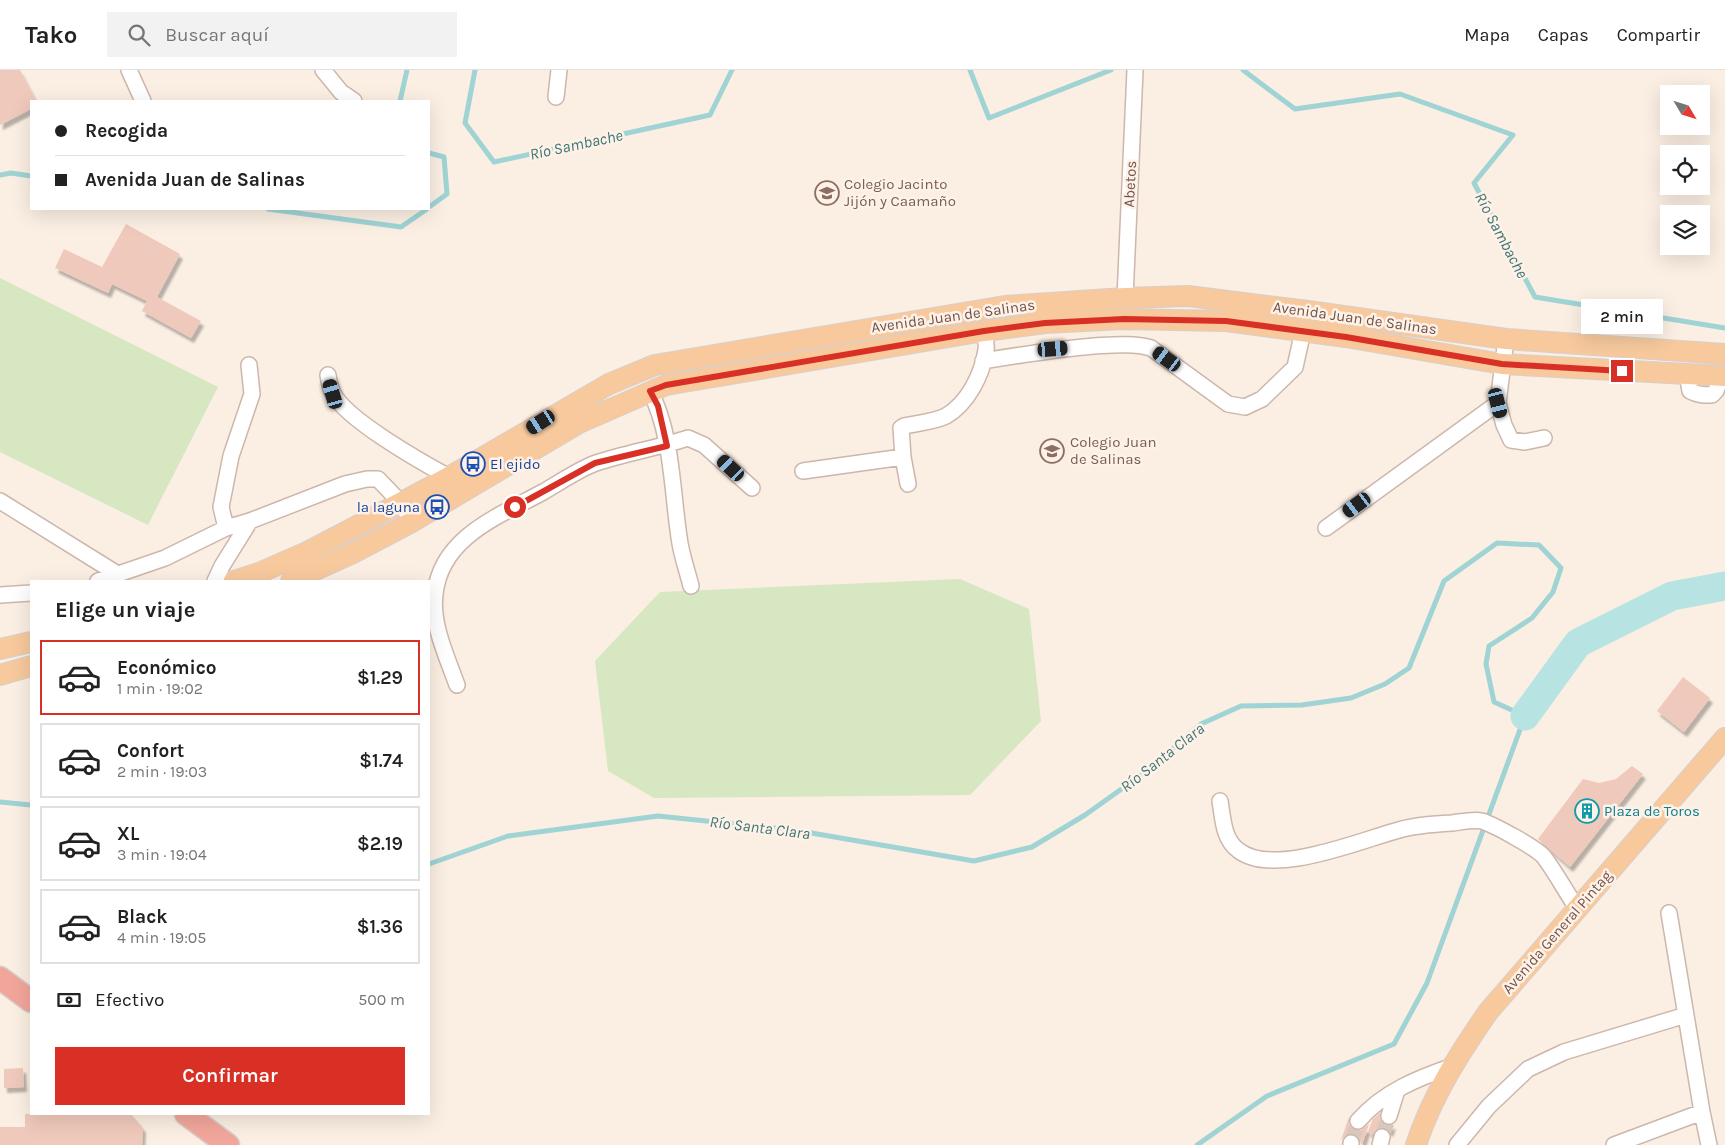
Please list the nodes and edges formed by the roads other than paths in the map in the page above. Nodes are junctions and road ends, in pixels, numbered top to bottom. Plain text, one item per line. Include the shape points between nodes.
1 (129, 70) edge
2 (323, 70) edge
3 (559, 70) edge
4 (1135, 70) edge
5 (556, 97) dead end
6 (143, 100) edge
7 (353, 100) edge
8 (1125, 298) junction
9 (982, 310) junction
10 (984, 331) junction
11 (1303, 331) junction
12 (1506, 339) junction
13 (1725, 354) edge
14 (983, 361) junction
15 (1502, 364) junction
16 (249, 366) dead end
17 (328, 375) dead end
18 (1723, 376) edge
19 (650, 391) junction
20 (1498, 403) junction
21 (1544, 438) dead end
22 (667, 446) junction
23 (903, 457) junction
24 (803, 471) dead end
25 (449, 477) junction
26 (908, 484) dead end
27 (752, 488) dead end
28 (0, 501) edge
29 (401, 503) junction
30 (250, 521) junction
31 (410, 523) junction
32 (226, 528) junction
33 (1326, 528) dead end
34 (119, 575) junction
35 (102, 580) edge
36 (215, 580) edge
37 (237, 580) edge
38 (294, 580) edge
39 (691, 586) dead end
40 (30, 593) edge
41 (0, 595) edge
42 (30, 642) edge
43 (0, 649) edge
44 (30, 666) edge
45 (0, 675) edge
46 (457, 686) dead end
47 (1725, 738) edge
48 (1220, 802) dead end
49 (1577, 908) junction
50 (1669, 912) dead end
51 (0, 978) edge
52 (30, 1000) edge
53 (1686, 1015) junction
54 (1453, 1066) junction
55 (1397, 1090) junction
56 (1702, 1112) junction
57 (187, 1115) edge
58 (1389, 1116) tunnel mouth
59 (1358, 1121) tunnel mouth
60 (228, 1145) edge
61 (1416, 1145) edge
62 (1457, 1145) edge
63 (1614, 1145) edge
64 (1709, 1145) edge

1 - 6 street
2 - 7 street via 341,92
3 - 5 street
4 - 8 street, Abetos
8 - 9 main road, Avenida Juan de Salinas
8 - 12 main road, Avenida Juan de Salinas via 1188,296
9 - 10 main road
9 - 25 main road, Avenida Juan de Salinas via 655,365 609,384
10 - 11 main road, Avenida Juan de Salinas via 1045,323 1124,319 1226,321
10 - 14 street
10 - 19 main road, Avenida Juan de Salinas via 666,385
11 - 14 street via 1295,368 1262,399 1245,407 1228,404 1151,348 1140,345 1053,349
11 - 15 main road, Avenida Juan de Salinas
12 - 13 main road, Avenida Juan de Salinas
12 - 15 street
14 - 23 street via 975,384 948,415 901,428
15 - 18 main road, Avenida Juan de Salinas
15 - 20 street
16 - 32 street via 252,394 231,456 221,507
17 - 25 street via 333,394 346,411 416,460
19 - 22 street via 658,406
19 - 31 main road, Avenida Juan de Salinas via 579,424
20 - 21 street via 1510,440 1525,442
20 - 33 street
22 - 27 street via 688,438 704,446
22 - 39 street via 679,540
22 - 46 street via 595,463 484,524 461,541 447,557 434,595 437,627
23 - 24 street
23 - 26 street
25 - 29 main road, Avenida Juan de Salinas
28 - 34 street
29 - 30 street via 378,480 366,479
29 - 31 street
29 - 37 main road, Avenida Juan de Salinas via 307,552
30 - 32 street
30 - 36 street
31 - 38 main road, Avenida Juan de Salinas
32 - 34 street via 165,558
34 - 35 street
40 - 41 street
42 - 43 main road
44 - 45 main road
47 - 49 main road, Avenida General Pintag
48 - 49 street via 1228,838 1237,850 1272,860 1310,857 1401,829 1481,821 1501,829 1543,856
49 - 54 main road, Avenida General Pintag via 1488,1012
50 - 53 street
51 - 52 highway
53 - 56 street
53 - 62 street via 1564,1052 1528,1069 1489,1106
54 - 55 street via 1417,1078
54 - 61 main road, Avenida General Pintag via 1434,1099
55 - 58 street
55 - 59 street via 1370,1106
56 - 63 street
56 - 64 street
57 - 60 highway

